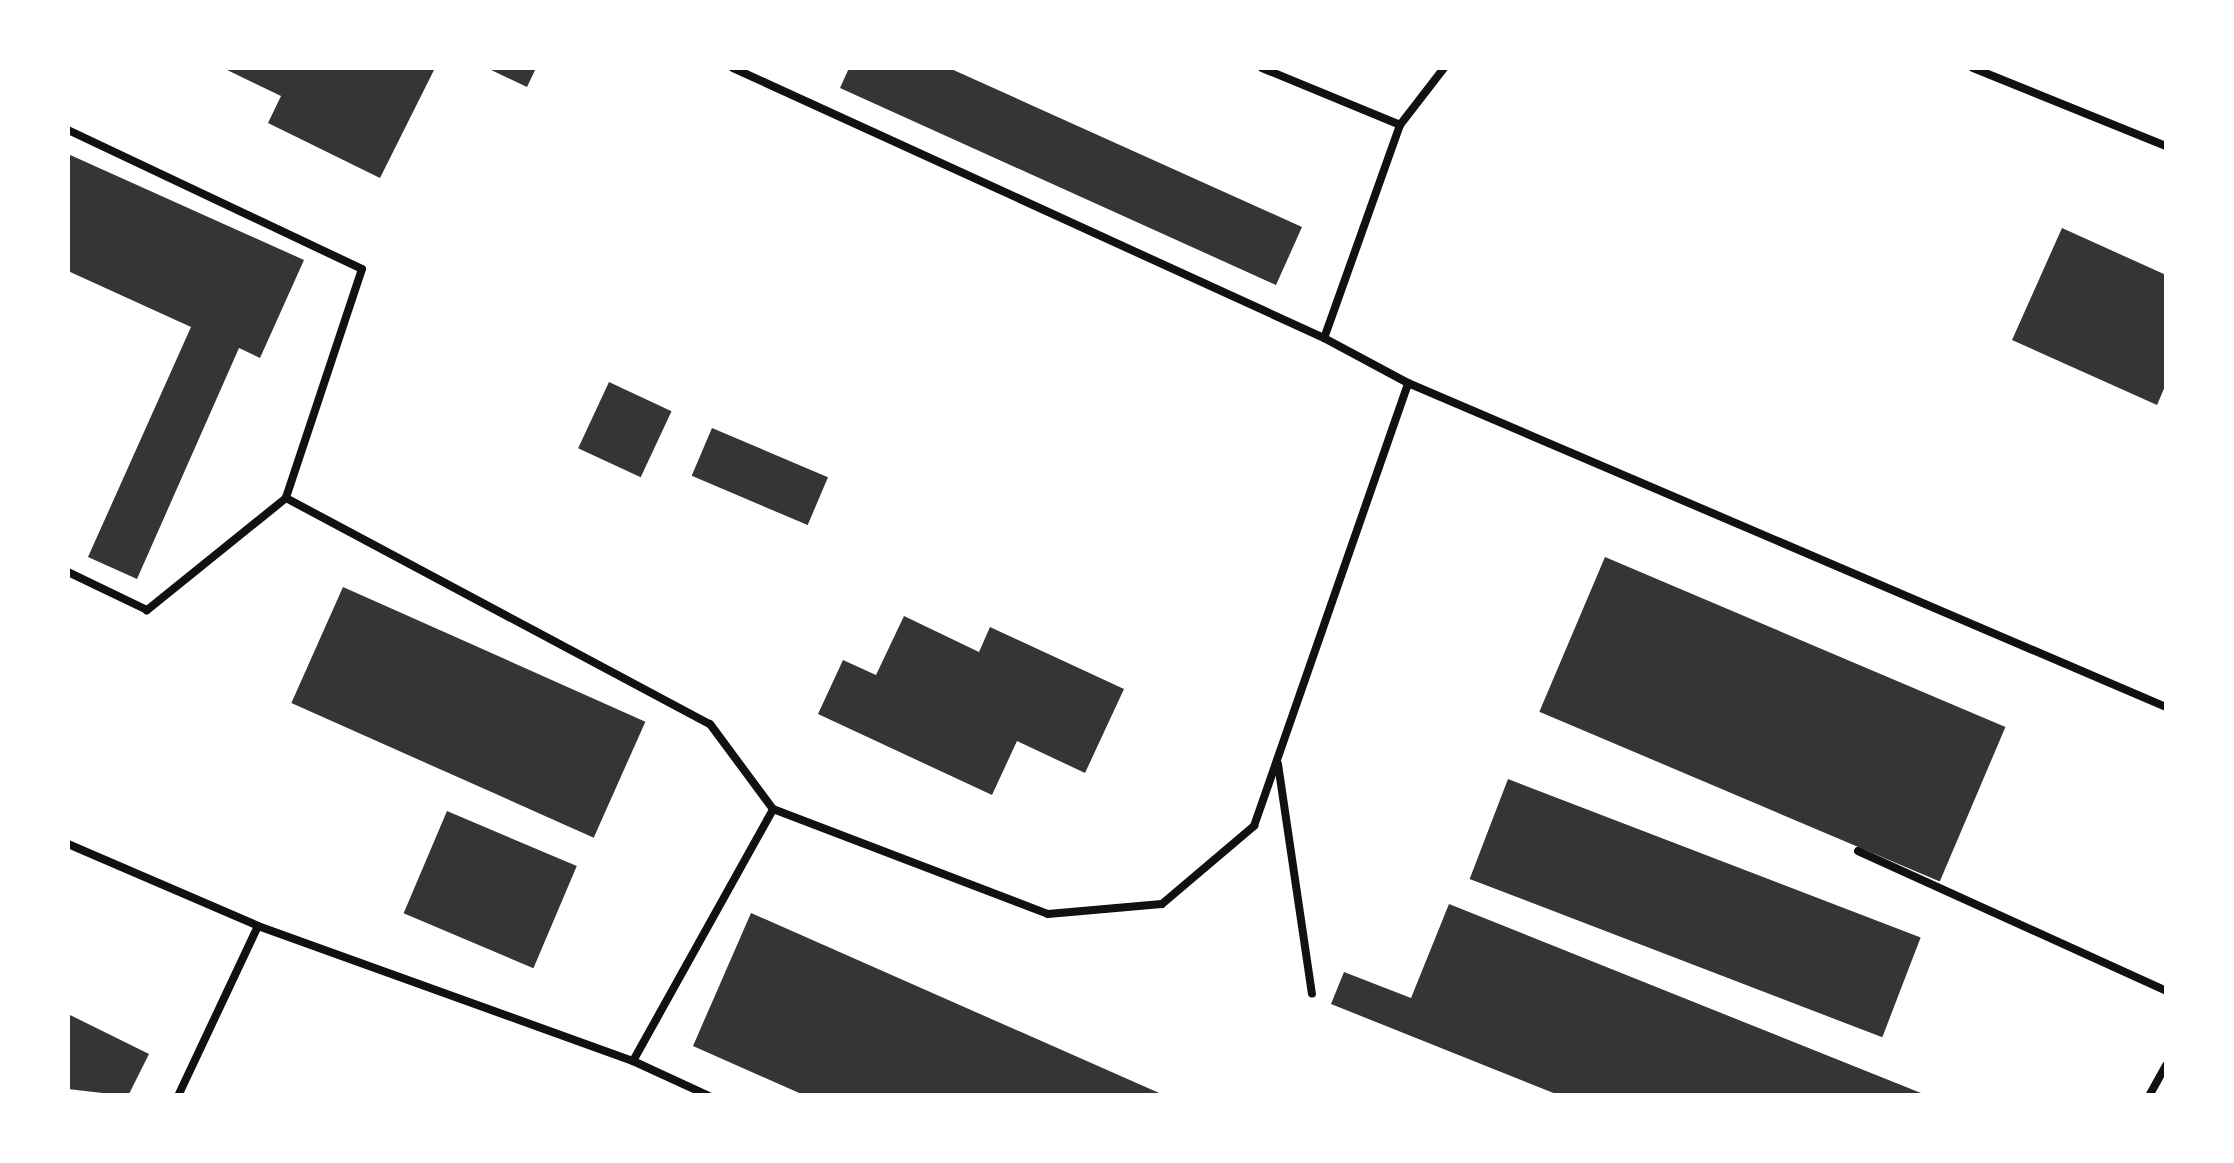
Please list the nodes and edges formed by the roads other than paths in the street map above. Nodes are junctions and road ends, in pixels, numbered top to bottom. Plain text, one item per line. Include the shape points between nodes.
1 (733, 68) edge
2 (1262, 68) edge
3 (1444, 68) edge
4 (1973, 68) edge
5 (1400, 125) junction
6 (68, 130) edge
7 (2166, 146) edge
8 (1324, 338) junction
9 (1408, 383) junction
10 (286, 498) junction
11 (68, 572) edge
12 (2166, 707) edge
13 (1278, 760) junction
14 (773, 809) junction
15 (68, 844) edge
16 (1858, 851) dead end
17 (258, 926) junction
18 (2166, 991) edge
19 (1312, 993) dead end
20 (632, 1061) junction
21 (2166, 1065) edge
22 (178, 1096) edge
23 (710, 1096) edge
24 (2149, 1096) edge

1 - 8 lane
2 - 5 lane
3 - 5 lane
4 - 7 lane
5 - 8 lane
6 - 10 lane via 362,269
8 - 9 lane
9 - 12 lane
9 - 13 lane
10 - 11 lane via 147,610
10 - 14 lane via 710,724
13 - 14 lane via 1254,826 1162,904 1048,914
13 - 19 lane
14 - 20 lane
15 - 17 lane
16 - 18 lane
17 - 20 lane
17 - 22 lane
20 - 23 lane
21 - 24 lane

